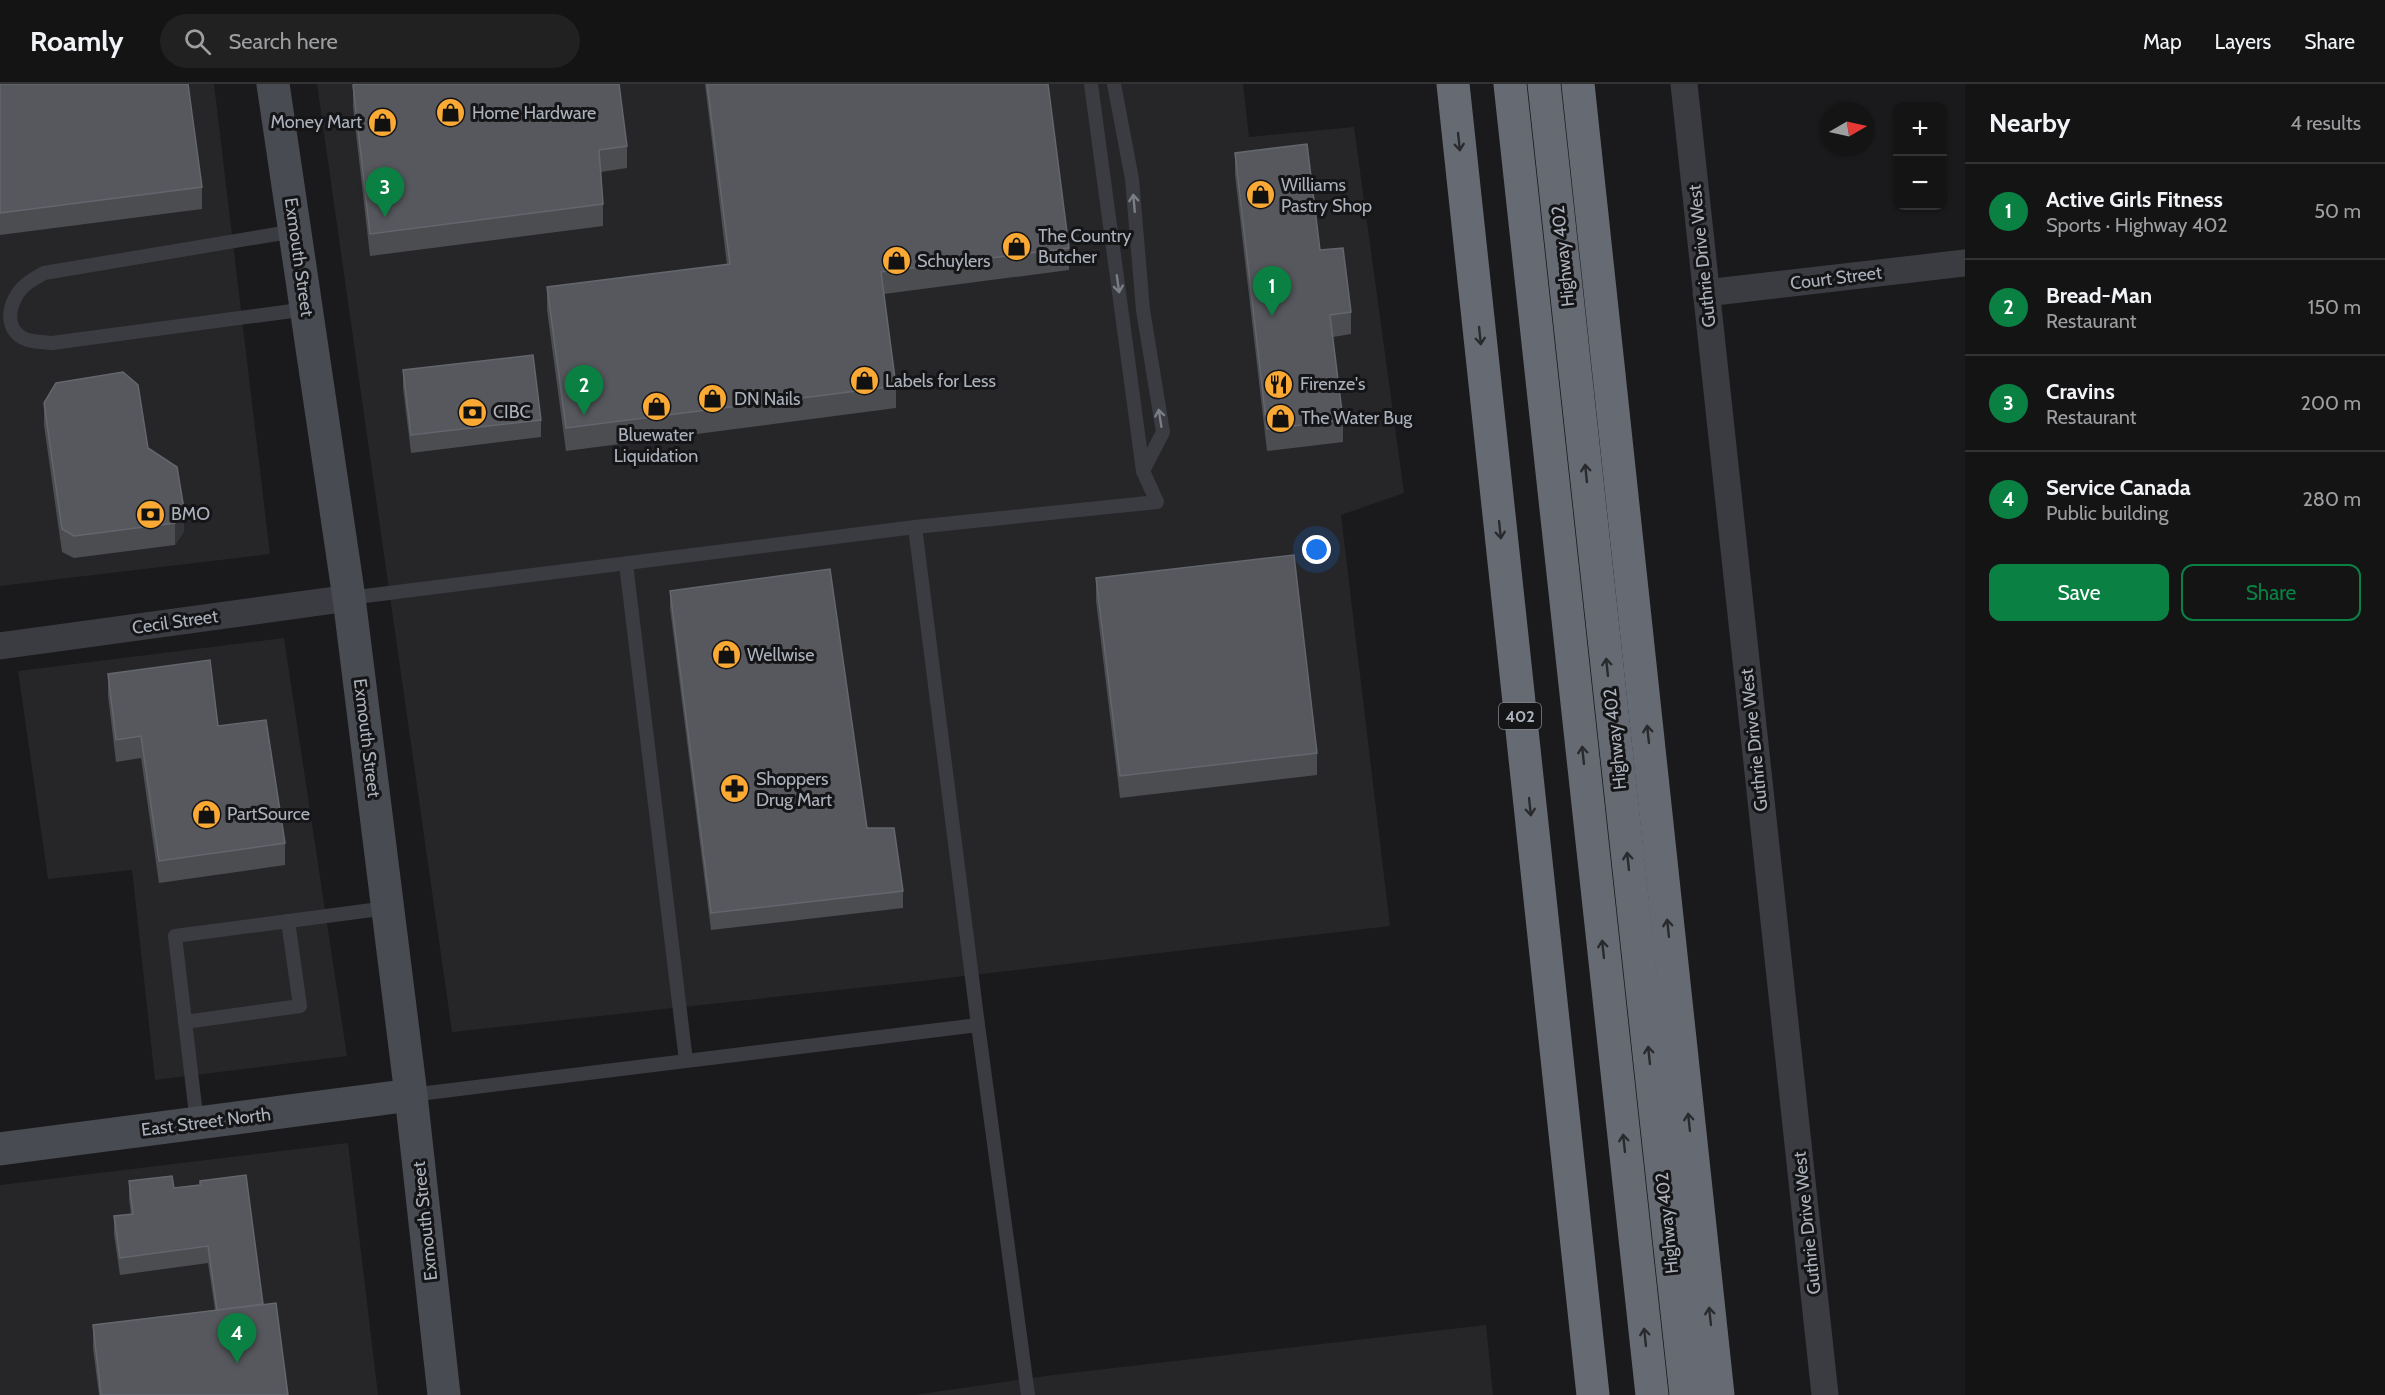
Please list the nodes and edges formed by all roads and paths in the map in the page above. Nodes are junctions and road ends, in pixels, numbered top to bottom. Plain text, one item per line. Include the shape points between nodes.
1 (273, 84) edge
2 (1091, 84) edge
3 (1114, 84) edge
4 (1453, 84) edge
5 (1510, 84) edge
6 (1544, 84) edge
7 (1578, 84) edge
8 (1684, 84) edge
9 (295, 231) junction
10 (1965, 263) edge
11 (1706, 293) junction
12 (307, 309) junction
13 (1143, 471) junction
14 (915, 527) junction
15 (626, 564) junction
16 (349, 598) junction
17 (0, 645) edge
18 (388, 908) junction
19 (288, 921) junction
20 (185, 1022) junction
21 (978, 1024) junction
22 (686, 1061) junction
23 (411, 1095) junction
24 (196, 1123) junction
25 (0, 1149) edge
26 (444, 1395) edge
27 (1028, 1395) edge
28 (1593, 1395) edge
29 (1652, 1395) edge
30 (1686, 1395) edge
31 (1718, 1395) edge
32 (1825, 1395) edge

1 - 9 main road, Exmouth Street
2 -> 13 lane
13 -> 3 lane via 1163,432 1143,310 1132,179
4 -> 28 highway, 402
29 -> 5 highway
30 -> 6 highway, Highway 402
31 -> 7 highway
8 - 11 street, Guthrie Drive West
9 - 12 main road, Exmouth Street
9 - 12 lane via 45,273 26,284 11,305 9,321 14,331 27,340 52,343
10 - 11 street, Court Street
11 - 32 street, Guthrie Drive West
12 - 16 main road, Exmouth Street
13 - 14 lane via 1157,502
14 - 15 lane
14 - 21 lane
15 - 16 lane
15 - 22 lane
16 - 17 street, Cecil Street
16 - 18 main road, Exmouth Street
18 - 19 lane
18 - 23 main road, Exmouth Street
19 - 20 lane via 175,936
19 - 20 lane via 300,1006
20 - 24 lane
21 - 22 lane
21 - 27 lane
22 - 23 lane
23 - 24 main road, East Street North
23 - 26 main road, Exmouth Street
24 - 25 main road, East Street North

